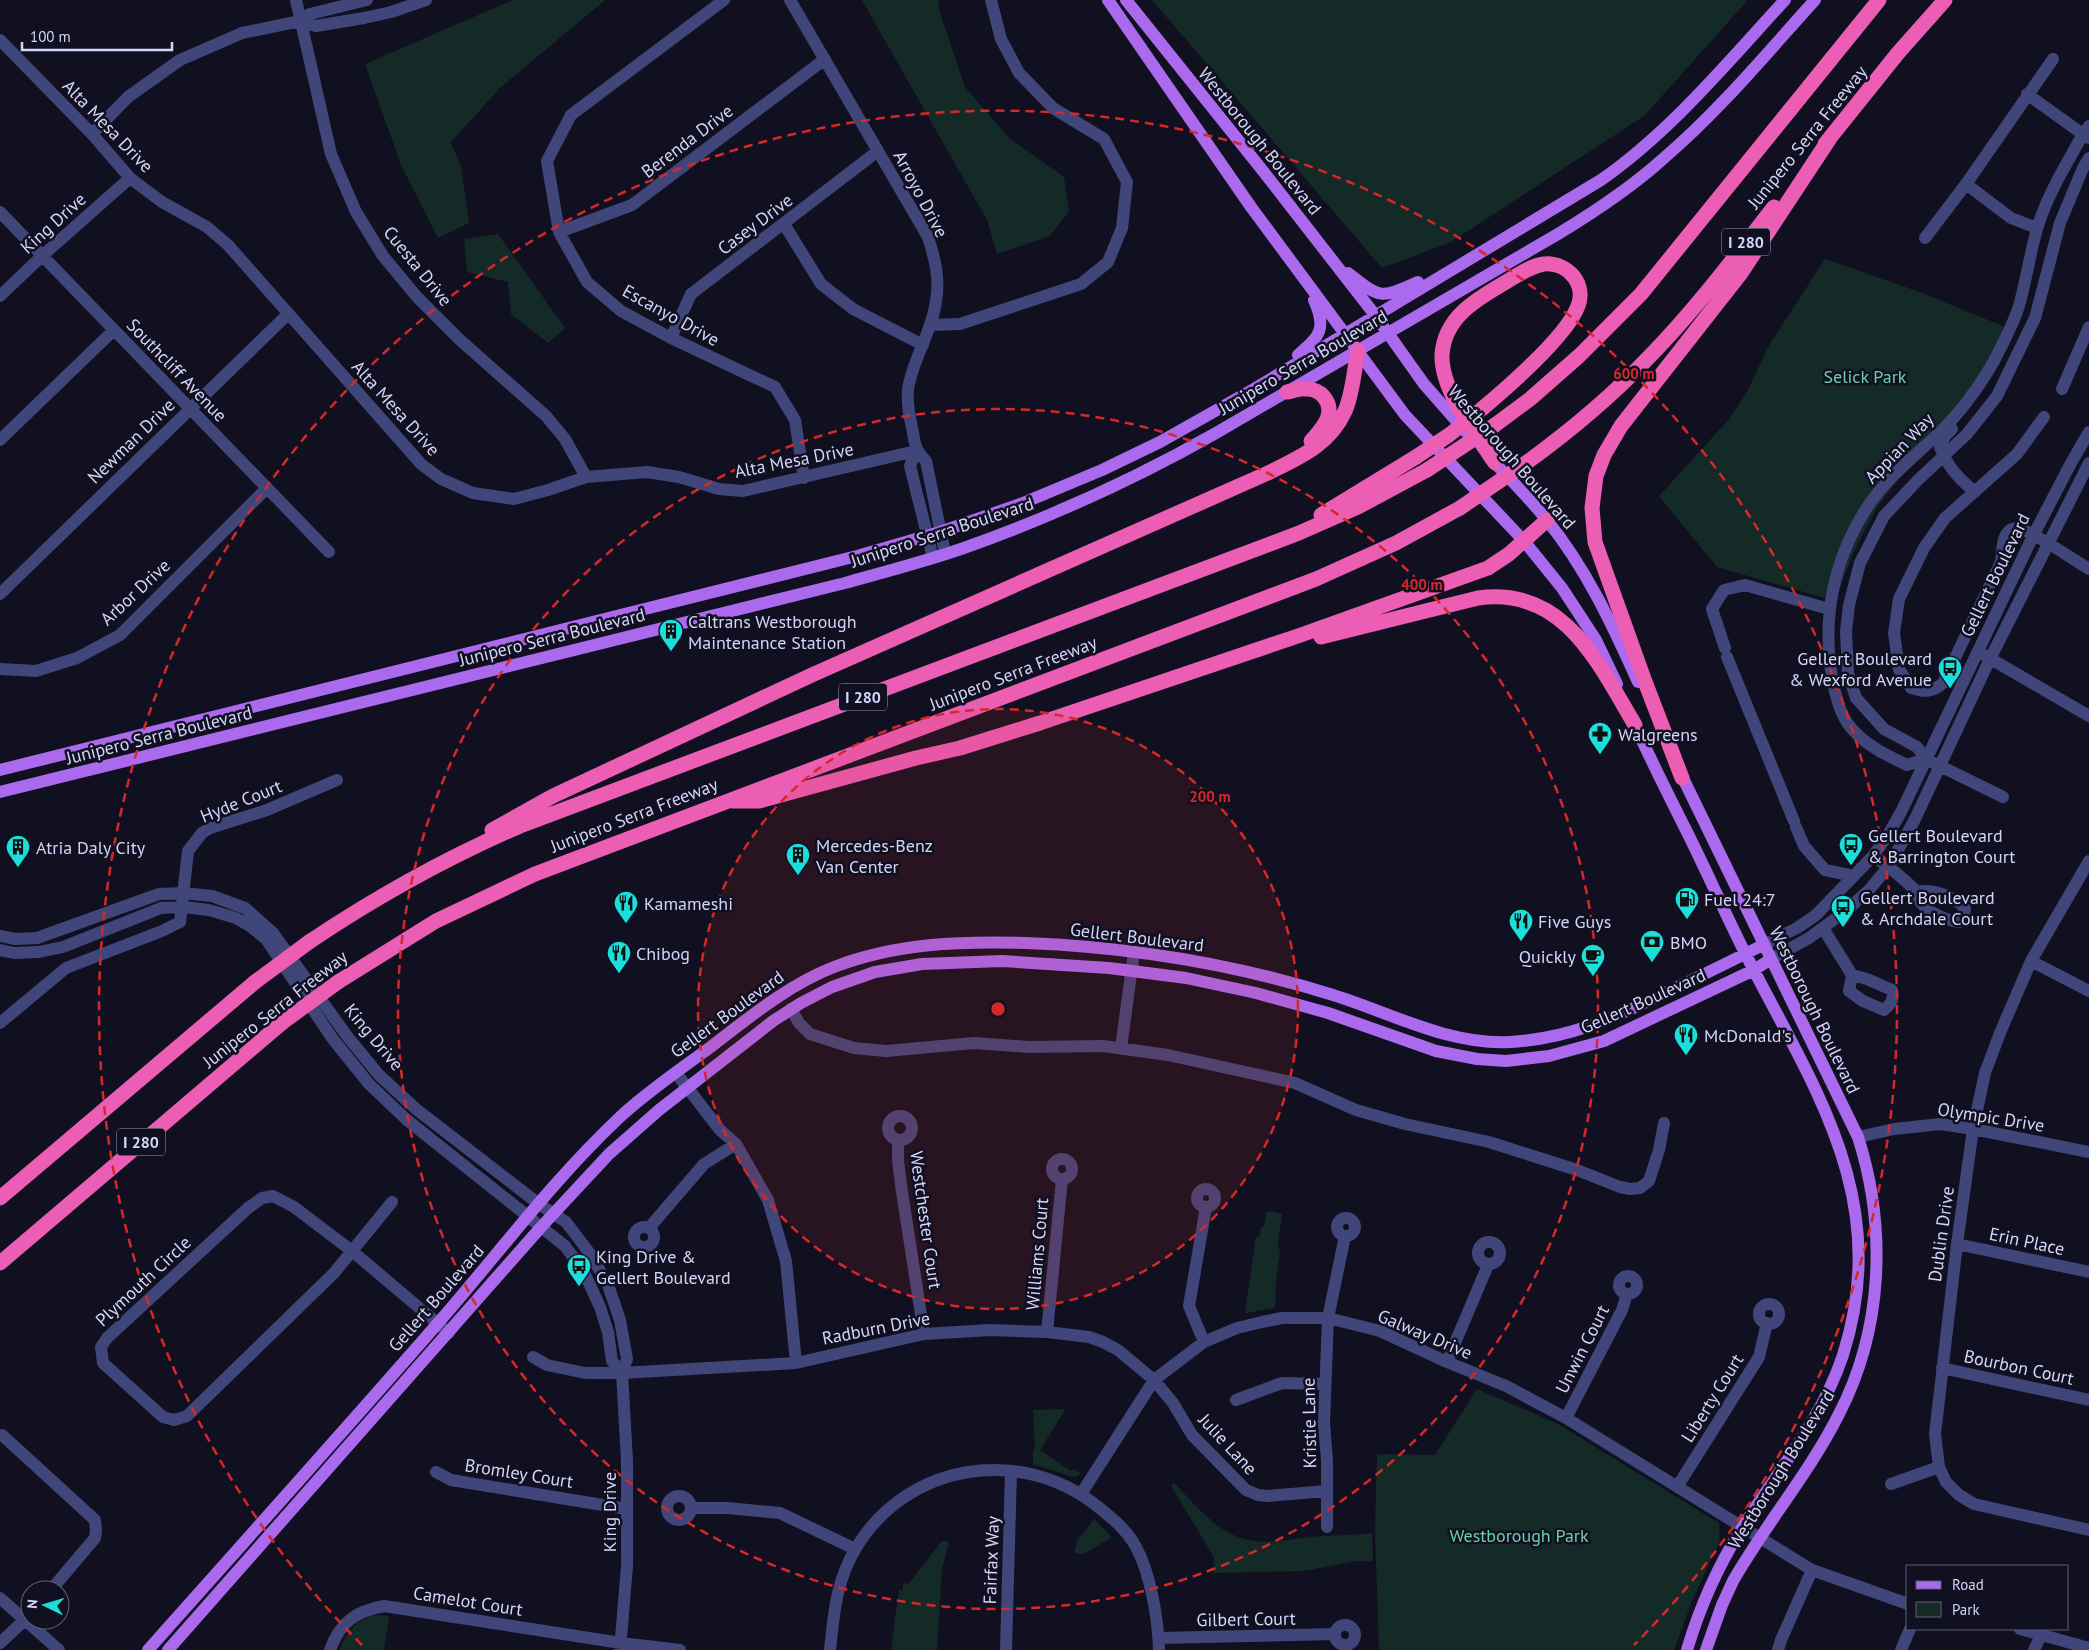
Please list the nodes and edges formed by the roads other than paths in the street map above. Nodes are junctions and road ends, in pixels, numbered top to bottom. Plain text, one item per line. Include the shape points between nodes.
1 (296, 0) edge
2 (368, 0) edge
3 (426, 0) edge
4 (724, 0) edge
5 (790, 0) edge
6 (991, 0) edge
7 (1108, 0) edge
8 (1126, 0) edge
9 (1785, 0) edge
10 (1814, 0) edge
11 (1879, 0) edge
12 (1945, 0) edge
13 (300, 21) junction
14 (0, 40) edge
15 (825, 59) junction
16 (2053, 59) dead end
17 (2027, 94) junction
18 (2087, 133) edge
19 (92, 134) junction
20 (1830, 138) junction
21 (878, 151) junction
22 (2089, 158) edge
23 (130, 178) junction
24 (1966, 184) junction
25 (0, 212) edge
26 (784, 224) junction
27 (2037, 228) junction
28 (559, 232) junction
29 (1924, 238) dead end
30 (42, 256) junction
31 (1330, 259) junction
32 (1471, 259) junction
33 (1306, 280) junction
34 (0, 296) edge
35 (288, 314) junction
36 (1375, 315) junction
37 (931, 325) junction
38 (2089, 327) edge
39 (114, 330) junction
40 (1345, 334) junction
41 (1387, 334) junction
42 (671, 338) junction
43 (923, 345) junction
44 (1358, 350) junction
45 (1273, 378) junction
46 (2062, 389) dead end
47 (1287, 392) junction
48 (1974, 394) junction
49 (190, 408) junction
50 (2044, 418) dead end
51 (2089, 432) edge
52 (0, 440) edge
53 (916, 451) junction
54 (1943, 456) junction
55 (1495, 463) junction
56 (2089, 463) edge
57 (1268, 473) junction
58 (586, 477) junction
59 (804, 478) junction
60 (267, 488) junction
61 (1975, 492) junction
62 (1547, 520) junction
63 (934, 534) junction
64 (2034, 536) junction
65 (1278, 541) junction
66 (1524, 541) junction
67 (2047, 544) junction
68 (329, 552) dead end
69 (939, 556) junction
70 (2089, 569) edge
71 (0, 594) edge
72 (1829, 609) junction
73 (1298, 636) junction
74 (1977, 652) junction
75 (1990, 659) junction
76 (0, 669) edge
77 (2089, 716) edge
78 (1635, 725) junction
79 (1926, 759) junction
80 (1940, 766) junction
81 (0, 770) edge
82 (1682, 778) junction
83 (337, 780) dead end
84 (0, 792) edge
85 (2003, 797) dead end
86 (724, 801) junction
87 (1872, 856) junction
88 (2089, 861) edge
89 (1889, 866) junction
90 (1854, 876) junction
91 (1918, 892) dead end
92 (183, 893) junction
93 (383, 895) junction
94 (183, 907) junction
95 (1823, 928) junction
96 (0, 936) edge
97 (1763, 945) junction
98 (0, 950) edge
99 (1134, 952) junction
100 (1746, 954) junction
101 (1771, 959) junction
102 (2031, 961) junction
103 (1131, 970) junction
104 (1754, 970) junction
105 (1852, 975) dead end
106 (2089, 991) edge
107 (791, 1009) junction
108 (0, 1023) edge
109 (1121, 1048) junction
110 (676, 1073) junction
111 (688, 1088) junction
112 (1664, 1123) dead end
113 (1832, 1126) junction
114 (1973, 1129) junction
115 (1858, 1137) junction
116 (898, 1140) dead end
117 (736, 1144) junction
118 (2089, 1152) edge
119 (1062, 1179) dead end
120 (0, 1198) edge
121 (392, 1202) dead end
122 (539, 1204) junction
123 (1206, 1207) dead end
124 (555, 1214) junction
125 (529, 1217) junction
126 (542, 1226) junction
127 (649, 1228) dead end
128 (1345, 1236) dead end
129 (1957, 1244) junction
130 (352, 1251) junction
131 (0, 1263) edge
132 (1488, 1265) dead end
133 (2089, 1272) edge
134 (1627, 1294) dead end
135 (1328, 1318) junction
136 (438, 1323) junction
137 (1768, 1323) dead end
138 (1047, 1332) junction
139 (449, 1333) junction
140 (924, 1334) junction
141 (1204, 1342) junction
142 (533, 1358) dead end
143 (796, 1362) junction
144 (1447, 1362) junction
145 (1942, 1368) junction
146 (622, 1373) junction
147 (1154, 1380) junction
148 (1325, 1384) junction
149 (1236, 1400) dead end
150 (2089, 1400) edge
151 (1566, 1418) junction
152 (2, 1435) dead end
153 (1939, 1467) junction
154 (1011, 1471) junction
155 (436, 1472) dead end
156 (1890, 1484) dead end
157 (1677, 1487) junction
158 (1327, 1491) junction
159 (1081, 1494) junction
160 (691, 1508) dead end
161 (627, 1509) junction
162 (1742, 1527) junction
163 (1327, 1528) dead end
164 (2089, 1530) edge
165 (1759, 1538) junction
166 (855, 1549) junction
167 (1812, 1570) junction
168 (59, 1580) edge
169 (0, 1598) edge
170 (1906, 1603) edge
171 (20, 1612) edge
172 (20, 1625) edge
173 (40, 1630) edge
174 (1910, 1630) edge
175 (2024, 1630) edge
176 (1335, 1634) dead end
177 (2042, 1634) junction
178 (0, 1643) edge
179 (1159, 1644) edge
180 (620, 1646) edge
181 (2089, 1648) edge
182 (59, 1650) edge
183 (148, 1650) edge
184 (168, 1650) edge
185 (330, 1650) edge
186 (680, 1650) edge
187 (830, 1650) edge
188 (1006, 1650) edge
189 (1688, 1650) edge
190 (1706, 1650) edge
191 (1778, 1650) edge
192 (1901, 1650) edge
193 (2034, 1650) edge

1 - 13 street, Cuesta Drive
2 - 13 street via 310,14
3 - 13 street via 391,12 316,26
4 - 28 street, Escanyo Drive via 571,115 547,161
5 - 15 street, Arroyo Drive
6 - 37 street via 1001,39 1019,73 1054,108 1104,139 1127,182 1122,228 1108,262 1082,284 960,324
7 - 33 main road, Westborough Boulevard via 1251,207
8 - 31 main road, Westborough Boulevard
9 - 32 main road, Junipero Serra Boulevard via 1682,110 1635,154 1582,192
10 - 41 main road, Junipero Serra Boulevard via 1710,114 1641,178 1571,226
11 - 65 highway, Junipero Serra Freeway / I 280, bridge via 1641,294 1579,356 1495,425 1427,470 1358,507
12 - 20 highway, Junipero Serra Freeway / I 280
13 - 19 street via 242,33 180,60 128,97
13 - 58 street, Cuesta Drive via 331,154 356,212 383,256 459,340 546,416
14 - 19 street, Alta Mesa Drive
15 - 21 street, Arroyo Drive
15 - 28 street, Berenda Drive via 632,205
16 - 17 street
17 - 18 street
17 - 24 street
18 - 27 street, Appian Way via 2049,198
19 - 23 street, Alta Mesa Drive
20 - 82 highway via 1741,273 1622,426 1604,455 1596,476 1592,508 1595,542
20 - 86 highway, Junipero Serra Freeway / I 280, bridge via 1664,341 1601,402 1526,464 1460,508 1396,543 1316,579
21 - 26 street, Casey Drive
21 - 37 street, Arroyo Drive via 928,238 938,279
22 - 54 street, Appian Way via 2060,222 2035,318 2017,356 1997,396 1967,434
23 - 30 street, King Drive
23 - 35 street, Alta Mesa Drive via 228,245
24 - 27 street via 2011,218
24 - 29 street
25 - 30 street, Southcliff Avenue
26 - 42 street, Casey Drive via 691,294
26 - 43 street via 821,284 853,309
27 - 48 street, Appian Way via 2019,306 2007,337
28 - 42 street, Escanyo Drive via 587,282 621,311
30 - 34 street, King Drive
30 - 39 street, Southcliff Avenue
31 - 32 main road via 1372,292 1382,295
31 - 36 main road, Westborough Boulevard
32 - 36 main road, Junipero Serra Boulevard
33 - 40 main road, Westborough Boulevard
33 - 45 main road via 1320,313 1320,331 1315,340
35 - 49 street, Newman Drive
35 - 58 street, Alta Mesa Drive via 421,464 441,479 473,493 514,499
36 - 40 main road, Junipero Serra Boulevard
36 - 41 main road, Westborough Boulevard
37 - 43 street, Arroyo Drive
38 - 46 street
39 - 49 street, Southcliff Avenue
39 - 52 street
40 - 44 main road, Westborough Boulevard
40 - 45 main road, Junipero Serra Boulevard
41 - 44 main road, Junipero Serra Boulevard
41 - 55 main road, Westborough Boulevard via 1445,409
42 - 59 street, Escanyo Drive via 775,387 795,420
43 - 53 street, Arroyo Drive via 908,390
44 - 47 main road, Junipero Serra Boulevard
44 - 57 highway via 1345,410 1334,430 1315,448
44 - 66 main road, Westborough Boulevard via 1405,415
45 - 63 main road, Junipero Serra Boulevard via 1179,432 1102,470 1016,506
47 - 57 highway via 1307,388 1315,390 1326,399 1328,415 1326,423 1309,442 1292,458
47 - 69 main road, Junipero Serra Boulevard via 1197,444 1120,483 1034,521
48 - 54 street via 1972,407 1943,440 1940,446
48 - 72 street, Appian Way via 1941,432 1893,474 1866,509 1845,551
49 - 60 street, Southcliff Avenue
49 - 71 street, Newman Drive
50 - 61 street via 2017,454
51 - 64 street, Gellert Boulevard
53 - 59 street, Alta Mesa Drive
53 - 63 street, Arroyo Drive via 910,466
54 - 61 street via 1958,477
54 - 79 street, Appian Way via 1884,516 1860,563 1846,631 1848,673 1856,698 1884,729 1917,747
55 - 62 main road, Westborough Boulevard
55 - 65 highway, bridge via 1459,406 1448,384 1442,362 1446,334 1466,308 1517,276 1552,264 1574,277 1579,287 1580,302 1566,326 1534,361 1483,408 1416,457
56 - 67 street, Gellert Boulevard
57 - 93 highway via 823,670 569,788
58 - 59 street, Alta Mesa Drive via 647,472 719,489 743,491
60 - 68 street, Southcliff Avenue
60 - 76 street, Arbor Drive via 120,635 77,658 36,671
61 - 64 street via 1945,518 1929,540 1900,599 1894,633 1899,669 1911,688 1929,692 1943,683 2001,562 2003,541 2008,532 2017,528
62 - 66 highway
62 - 82 main road, Westborough Boulevard via 1604,607
63 - 69 street, Arroyo Drive
63 - 81 main road, Junipero Serra Boulevard via 794,572
64 - 67 street
64 - 74 street, Gellert Boulevard
65 - 93 highway, Junipero Serra Freeway / I 280 via 540,818 460,854
66 - 73 highway via 1502,559 1479,571
66 - 78 main road, Westborough Boulevard via 1580,614 1610,667
67 - 70 street
67 - 75 street, Gellert Boulevard
69 - 84 main road, Junipero Serra Boulevard via 836,585
72 - 79 street, Appian Way via 1828,654 1839,706 1852,730 1880,752 1907,764
72 - 90 street via 1745,585 1724,590 1712,609 1726,653 1804,846 1825,870
73 - 78 highway via 1313,639 1478,598 1500,596 1522,600 1551,613 1578,636
73 - 86 highway via 966,746 759,801
74 - 75 street
74 - 79 street, Gellert Boulevard
75 - 77 street
75 - 80 street, Gellert Boulevard
78 - 100 main road, Westborough Boulevard
79 - 80 street, Appian Way
79 - 87 street, Gellert Boulevard via 1901,812
80 - 85 street, Appian Way
80 - 89 street, Gellert Boulevard
82 - 97 main road, Westborough Boulevard
83 - 92 street, Hyde Court via 202,833 188,851
86 - 131 highway, Junipero Serra Freeway / I 280, bridge via 501,889 417,932 338,982 283,1022
87 - 89 street
87 - 90 street, Gellert Boulevard
88 - 102 street, Dublin Drive
89 - 91 street
89 - 95 street, Gellert Boulevard via 1869,890
90 - 97 street, Gellert Boulevard via 1816,915
92 - 94 street, Hyde Court
92 - 96 street, King Drive via 159,894 37,938
92 - 122 street, King Drive via 212,896 245,908 273,933 379,1075 416,1109
93 - 120 highway, Junipero Serra Freeway / I 280, bridge via 309,942 255,982
94 - 98 street, King Drive via 161,908 63,948 14,953
94 - 108 street via 180,922 66,968
94 - 125 street, King Drive via 236,918 266,939 332,1038 369,1084 407,1120
95 - 101 street, Gellert Boulevard
95 - 105 street
97 - 100 main road, Gellert Boulevard
97 - 101 main road, Westborough Boulevard
99 - 100 main road, Gellert Boulevard via 1278,979 1454,1037 1505,1042 1546,1037 1599,1024
99 - 103 street
99 - 110 main road, Gellert Boulevard via 1066,945 986,943 920,945 876,953 835,966 792,987
100 - 104 main road, Westborough Boulevard
101 - 104 main road, Gellert Boulevard
101 - 115 main road, Westborough Boulevard
102 - 106 street
102 - 114 street, Dublin Drive via 1985,1073
103 - 104 main road, Gellert Boulevard via 1284,1000 1449,1055 1506,1061 1556,1054 1604,1041
103 - 107 main road, Gellert Boulevard via 1038,962 922,964 853,979
103 - 109 street
104 - 113 main road, Westborough Boulevard
107 - 109 street via 810,1034 854,1048 886,1051 974,1043
107 - 111 main road, Gellert Boulevard
109 - 112 street via 1295,1083 1356,1110 1489,1142 1630,1190 1650,1181
110 - 111 street
110 - 122 main road, Gellert Boulevard via 621,1116
111 - 117 street via 720,1130
111 - 124 main road, Gellert Boulevard via 632,1132
113 - 115 main road via 1842,1136
113 - 162 main road, Westborough Boulevard via 1846,1166 1857,1217 1858,1272 1850,1329 1836,1373 1820,1406
114 - 115 street, Olympic Drive via 1940,1124 1917,1125
114 - 118 street, Olympic Drive
114 - 129 street, Dublin Drive
115 - 165 main road, Westborough Boulevard via 1876,1216 1876,1276 1868,1332 1839,1415
116 - 140 street, Westchester Court via 901,1184
117 - 127 street via 704,1164
117 - 143 street via 768,1200 786,1261
119 - 138 street, Williams Court
121 - 130 street
122 - 124 street, King Drive
122 - 125 main road, Gellert Boulevard
123 - 141 street via 1189,1306
124 - 126 main road, Gellert Boulevard
124 - 146 street, King Drive via 566,1222 591,1255 608,1285 620,1320 626,1359
125 - 126 street, King Drive
125 - 136 main road, Gellert Boulevard
126 - 139 main road, Gellert Boulevard
126 - 146 street, King Drive via 566,1246 583,1270 600,1306 612,1361
128 - 135 street, Kristie Lane
129 - 133 street, Erin Place
129 - 145 street, Dublin Drive
130 - 130 street, Plymouth Circle via 294,1207 273,1196 262,1198 108,1338 101,1347 103,1363 163,1417 174,1420 187,1416 334,1273
130 - 136 street, Plymouth Circle
132 - 144 street
134 - 151 street, Unwin Court via 1622,1310
135 - 141 street, Galway Drive via 1282,1318 1237,1328
135 - 144 street, Galway Drive via 1380,1331
135 - 148 street, Kristie Lane
136 - 139 street, Plymouth Circle
136 - 183 main road, Gellert Boulevard
137 - 157 street, Liberty Court via 1759,1356
138 - 140 street, Radburn Drive via 990,1330
138 - 147 street, Radburn Drive via 1104,1342
139 - 184 main road, Gellert Boulevard
140 - 143 street, Radburn Drive
141 - 147 street, Galway Drive
142 - 146 street, Radburn Drive via 547,1365 585,1373
143 - 146 street, Radburn Drive
144 - 151 street, Galway Drive via 1506,1386
145 - 150 street, Bourbon Court
145 - 153 street, Dublin Drive via 1935,1434
146 - 161 street, King Drive
147 - 158 street, Julie Lane via 1174,1403 1192,1436 1246,1490 1268,1496
147 - 159 street, Galway Drive
148 - 149 street via 1282,1382
148 - 158 street, Kristie Lane
151 - 157 street, Galway Drive
152 - 168 street via 95,1520 95,1538
153 - 156 street
153 - 164 street, Dublin Drive via 1946,1482 1974,1504
154 - 159 street via 1037,1475
154 - 166 street via 972,1471 932,1482 909,1493 870,1527
154 - 188 street, Fairfax Way
155 - 161 street, Bromley Court via 451,1480
157 - 162 street, Galway Drive
158 - 163 street, Kristie Lane
159 - 179 street via 1117,1522 1136,1547 1153,1594
160 - 166 street via 780,1513
161 - 180 street, King Drive via 627,1566
162 - 165 street, Galway Drive
162 - 189 main road, Westborough Boulevard via 1712,1582
165 - 167 street, Galway Drive
165 - 190 main road, Westborough Boulevard via 1729,1589
166 - 187 street via 836,1596
167 - 170 street, Galway Drive
167 - 191 street
169 - 171 street
172 - 178 street
173 - 182 street
174 - 192 street
175 - 177 street
176 - 179 street, Gilbert Court
177 - 181 street
177 - 193 street
180 - 185 street, Camelot Court via 384,1606 366,1609 350,1618
180 - 186 street, Camelot Court

